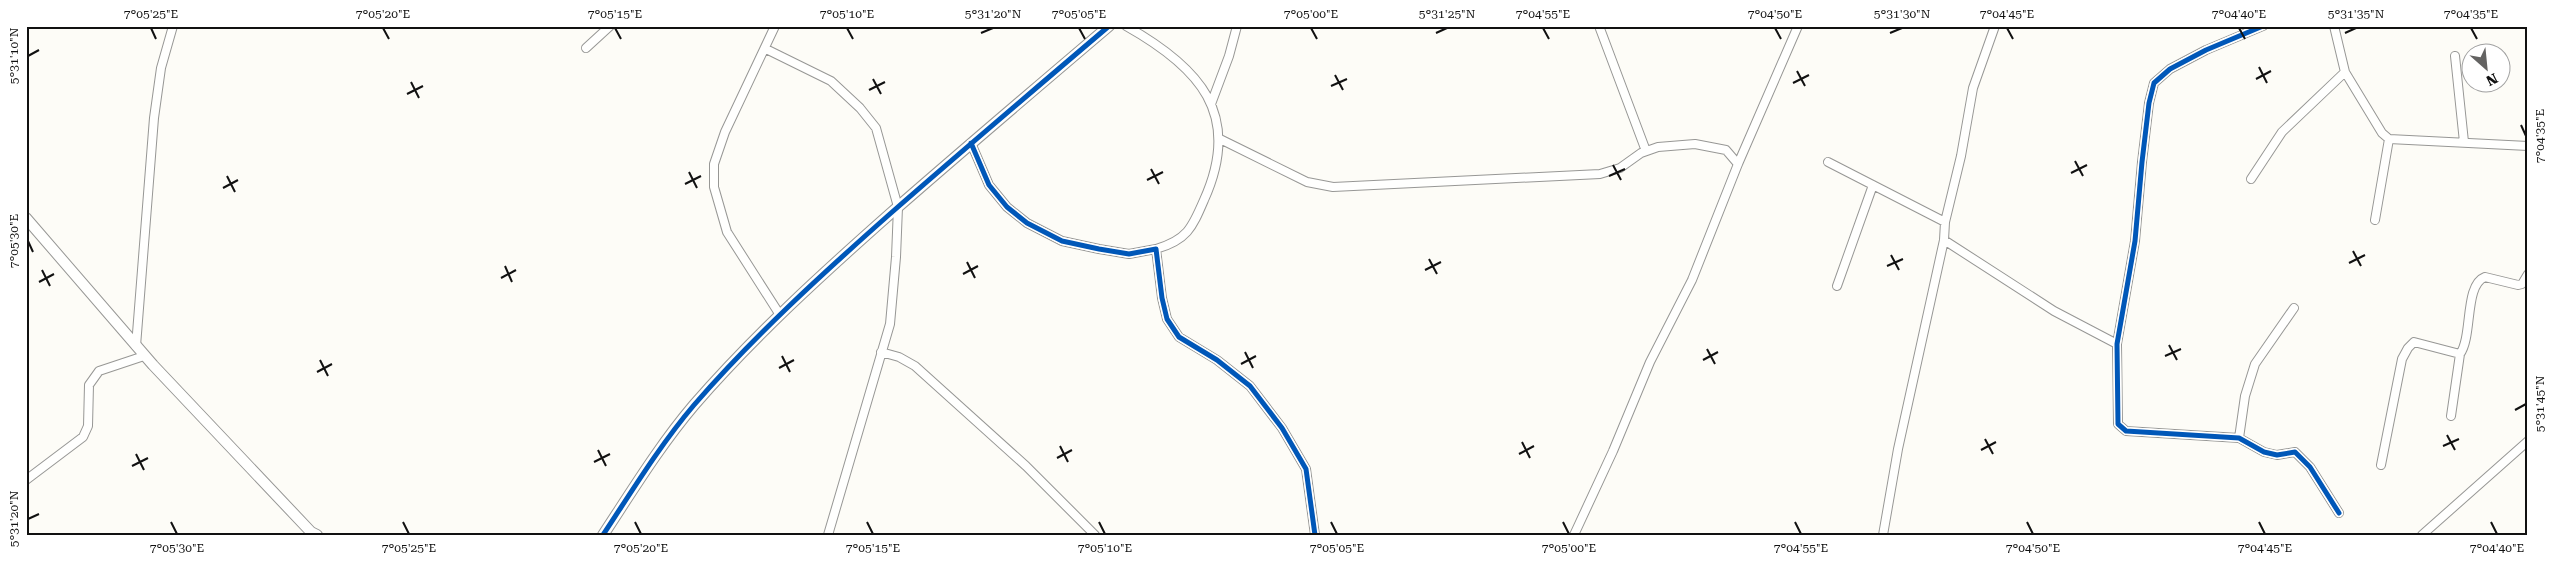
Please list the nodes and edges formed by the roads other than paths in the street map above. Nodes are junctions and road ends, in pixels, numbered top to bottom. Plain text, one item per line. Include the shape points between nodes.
1 (173, 26) edge
2 (610, 26) edge
3 (775, 26) edge
4 (1109, 26) edge
5 (1126, 26) edge
6 (1237, 26) edge
7 (1599, 26) edge
8 (1798, 26) edge
9 (1995, 26) edge
10 (2264, 26) edge
11 (2334, 26) edge
12 (586, 48) dead end
13 (766, 49) junction
14 (2455, 56) dead end
15 (2345, 72) junction
16 (1211, 104) junction
17 (1220, 139) junction
18 (2389, 139) junction
19 (2464, 142) junction
20 (971, 143) junction
21 (2528, 146) edge
22 (1646, 152) junction
23 (1828, 162) dead end
24 (1738, 164) junction
25 (2251, 179) dead end
26 (1873, 185) junction
27 (898, 207) junction
28 (26, 218) edge
29 (2375, 220) dead end
30 (1944, 222) junction
31 (1944, 240) junction
32 (1156, 249) junction
33 (2528, 274) edge
34 (1837, 286) dead end
35 (2294, 308) dead end
36 (780, 315) junction
37 (2117, 344) junction
38 (136, 346) junction
39 (881, 352) junction
40 (2460, 354) junction
41 (144, 356) junction
42 (2451, 416) dead end
43 (2239, 438) junction
44 (2528, 441) edge
45 (2381, 465) dead end
46 (26, 480) edge
47 (2339, 514) dead end
48 (313, 534) edge
49 (603, 535) edge
50 (828, 535) edge
51 (1095, 535) edge
52 (1315, 535) edge
53 (1574, 535) edge
54 (1883, 535) edge
55 (2422, 535) edge

1 - 38 street via 161,68 154,118
2 - 12 street
3 - 13 street
4 - 20 street
5 - 16 street via 1182,64
6 - 16 street
7 - 22 street
8 - 24 street
9 - 30 street via 1973,88 1962,156
10 - 37 street via 2179,64 2154,84 2149,103 2135,241
11 - 15 street
13 - 27 street via 831,81 860,108 876,128
13 - 36 street via 725,132 714,164 714,187 727,232
14 - 19 street
15 - 18 street
15 - 25 street via 2282,132
16 - 17 street
17 - 22 street via 1307,182 1333,187 1600,174 1620,168
17 - 32 street via 1212,183 1192,227 1175,244
18 - 19 street
18 - 29 street
19 - 21 street
20 - 27 street
20 - 32 street via 989,185 1007,207 1027,223 1062,241 1099,249 1129,254
22 - 24 street via 1658,147 1695,144 1726,150
23 - 26 street
24 - 53 street via 1692,280 1650,362
26 - 30 street
26 - 34 street
27 - 36 street
27 - 39 street via 890,324
28 - 38 street
30 - 31 street
31 - 37 street via 2054,310
31 - 54 street via 1898,449
32 - 52 street via 1167,319 1179,337 1217,360 1250,386 1282,428 1306,469
33 - 40 street via 2518,285 2486,277 2480,279 2474,289 2465,343
35 - 43 street via 2255,364 2245,396
36 - 49 street via 694,406 654,458
37 - 43 street via 2118,424 2126,431
38 - 41 street
39 - 50 street
39 - 51 street via 915,366 1026,466
40 - 42 street
40 - 45 street via 2414,342 2408,348 2402,359
41 - 46 street via 98,371 89,385 88,426 83,437
41 - 48 street
43 - 47 street via 2264,452 2277,455 2295,452 2310,467
44 - 55 street

